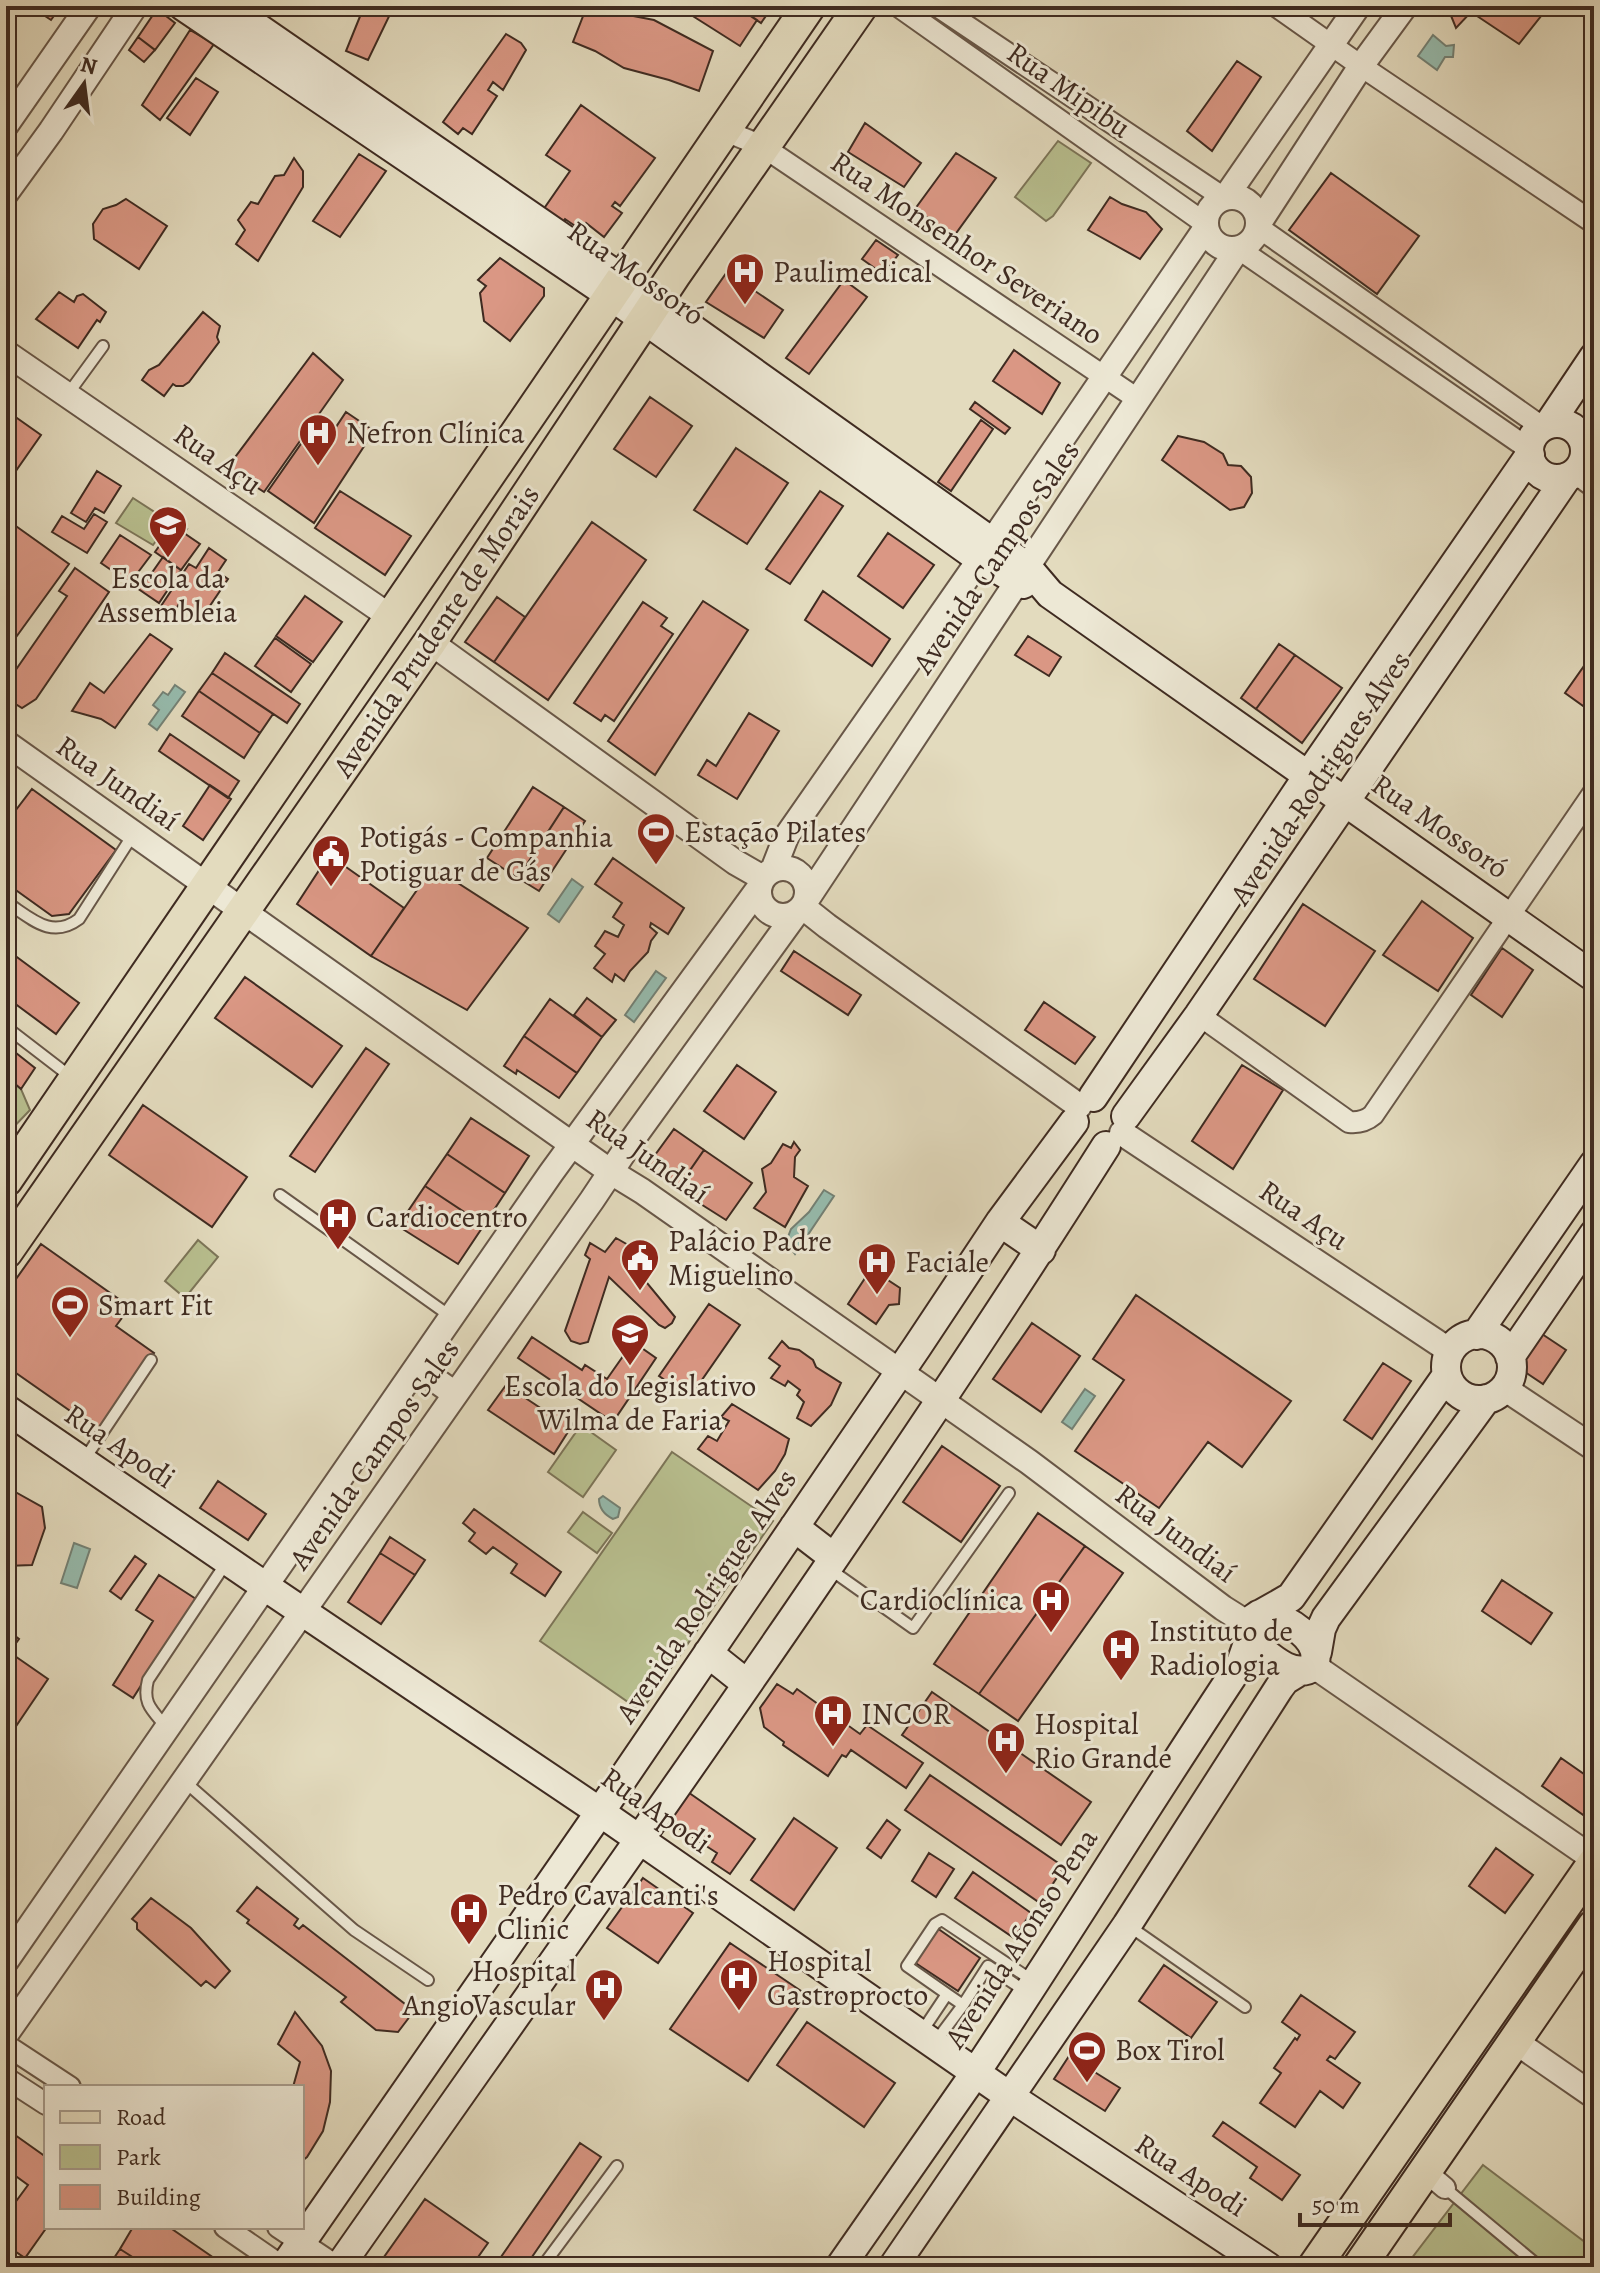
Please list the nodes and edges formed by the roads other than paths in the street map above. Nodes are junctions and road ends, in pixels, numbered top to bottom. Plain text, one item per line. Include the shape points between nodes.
1 (89, 6) edge
2 (135, 6) edge
3 (183, 6) edge
4 (226, 6) edge
5 (809, 6) edge
6 (861, 6) edge
7 (898, 6) edge
8 (937, 6) edge
9 (1276, 6) edge
10 (1358, 6) edge
11 (1405, 6) edge
12 (1330, 43) junction
13 (1361, 66) junction
14 (12, 116) edge
15 (723, 130) junction
16 (51, 131) junction
17 (762, 146) junction
18 (6, 193) edge
19 (1224, 198) junction
20 (1594, 223) edge
21 (1258, 225) junction
22 (1206, 226) junction
23 (1238, 249) junction
24 (616, 287) junction
25 (650, 312) junction
26 (103, 346) dead end
27 (6, 353) edge
28 (1594, 357) edge
29 (1105, 377) junction
30 (68, 394) junction
31 (1139, 400) junction
32 (1537, 439) junction
33 (1585, 460) edge
34 (497, 462) junction
35 (532, 489) junction
36 (986, 551) junction
37 (1022, 575) junction
38 (392, 618) junction
39 (430, 642) junction
40 (6, 743) edge
41 (1308, 776) junction
42 (1594, 792) edge
43 (1345, 800) junction
44 (134, 833) junction
45 (765, 879) junction
46 (209, 886) junction
47 (6, 902) edge
48 (802, 906) junction
49 (244, 911) junction
50 (1509, 917) junction
51 (1207, 926) junction
52 (1243, 951) junction
53 (1594, 977) edge
54 (1199, 1015) junction
55 (6, 1027) edge
56 (75, 1080) junction
57 (1082, 1108) junction
58 (1118, 1132) junction
59 (572, 1143) junction
60 (1594, 1164) edge
61 (611, 1172) junction
62 (6, 1180) edge
63 (280, 1195) dead end
64 (1000, 1222) junction
65 (1594, 1234) edge
66 (1041, 1250) junction
67 (6, 1252) edge
68 (452, 1317) junction
69 (1476, 1335) junction
70 (1510, 1357) junction
71 (151, 1360) dead end
72 (1449, 1363) junction
73 (417, 1367) junction
74 (900, 1371) junction
75 (455, 1394) junction
76 (1495, 1394) junction
77 (941, 1400) junction
78 (6, 1409) edge
79 (1594, 1448) edge
80 (83, 1462) junction
81 (1009, 1493) dead end
82 (794, 1527) junction
83 (227, 1561) junction
84 (830, 1562) junction
85 (266, 1587) junction
86 (302, 1611) junction
87 (1254, 1626) junction
88 (708, 1653) junction
89 (1310, 1663) junction
90 (747, 1684) junction
91 (167, 1729) junction
92 (184, 1781) junction
93 (1152, 1796) junction
94 (600, 1812) junction
95 (107, 1816) junction
96 (1192, 1822) junction
97 (143, 1840) junction
98 (638, 1840) junction
99 (1594, 1861) edge
100 (1127, 1925) junction
101 (1594, 1926) edge
102 (6, 1961) edge
103 (495, 1963) junction
104 (428, 1980) dead end
105 (534, 1988) junction
106 (1031, 1988) junction
107 (947, 1994) junction
108 (963, 2005) junction
109 (1245, 2007) dead end
110 (6, 2034) edge
111 (928, 2038) junction
112 (1516, 2042) junction
113 (6, 2045) edge
114 (975, 2072) junction
115 (416, 2076) junction
116 (6, 2078) edge
117 (67, 2085) edge
118 (1009, 2096) junction
119 (1594, 2096) edge
120 (454, 2102) junction
121 (44, 2103) edge
122 (617, 2166) dead end
123 (1436, 2180) junction
124 (304, 2216) edge
125 (228, 2229) edge
126 (289, 2235) edge
127 (284, 2267) edge
128 (338, 2267) edge
129 (542, 2267) edge
130 (840, 2267) edge
131 (893, 2267) edge
132 (1268, 2267) edge
133 (1314, 2267) edge
134 (1359, 2267) edge
135 (1540, 2267) edge

1 - 14 street
2 - 16 street
3 - 24 main road, Rua Mossoró
4 - 24 main road, Rua Mossoró
5 - 15 main road, Avenida Prudente de Morais
6 - 17 main road, Avenida Prudente de Morais
7 - 22 street, Rua Mipibu
8 - 19 street, Rua Mipibu
9 - 12 street
10 - 12 street
11 - 13 street
12 - 13 street
12 - 19 street
13 - 20 street
13 - 21 street
14 - 16 street
15 - 17 street, Rua Monsenhor Severiano
15 - 24 main road, Avenida Prudente de Morais
16 - 18 street
17 - 25 main road, Avenida Prudente de Morais
17 - 29 street, Rua Monsenhor Severiano
19 - 21 street via 1248,202
19 - 22 street via 1210,209
21 - 23 street via 1253,239
21 - 32 street
22 - 23 street via 1217,245
22 - 29 street, Avenida Campos Sales
23 - 31 street, Avenida Campos Sales
23 - 32 street
24 - 25 main road, Rua Mossoró
24 - 34 main road, Avenida Prudente de Morais
25 - 35 main road, Avenida Prudente de Morais
25 - 36 main road, Rua Mossoró
26 - 30 lane
27 - 30 street, Rua Açu
28 - 32 main road, Avenida Rodrigues Alves
29 - 31 street, Rua Monsenhor Severiano
29 - 36 street, Avenida Campos Sales
30 - 38 street, Rua Açu
31 - 37 street, Avenida Campos Sales
32 - 33 main road via 1564,423 1578,432
32 - 33 main road via 1534,467 1543,475 1555,479
32 - 41 main road, Avenida Rodrigues Alves
33 - 43 main road, Avenida Rodrigues Alves
34 - 35 main road
34 - 38 main road, Avenida Prudente de Morais
35 - 39 main road, Avenida Prudente de Morais
36 - 37 main road, Rua Mossoró
36 - 45 street, Avenida Campos Sales via 786,837
37 - 41 main road, Rua Mossoró
37 - 48 street, Avenida Campos Sales
38 - 46 main road, Avenida Prudente de Morais
39 - 45 street
39 - 49 main road, Avenida Prudente de Morais
40 - 44 street, Rua Jundiaí
41 - 43 main road, Rua Mossoró
41 - 51 main road, Avenida Rodrigues Alves
42 - 50 street
43 - 50 main road, Rua Mossoró
43 - 52 main road, Avenida Rodrigues Alves
44 - 46 street, Rua Jundiaí
44 - 47 lane via 69,927 44,926
45 - 48 street via 761,904 774,915 789,916
45 - 48 street via 789,868 802,876 808,891
45 - 59 street, Avenida Campos Sales
46 - 49 street, Rua Jundiaí
46 - 56 main road, Avenida Prudente de Morais
48 - 57 street
48 - 61 street, Avenida Campos Sales
49 - 59 street, Rua Jundiaí
49 - 67 main road, Avenida Prudente de Morais via 76,1159
50 - 53 main road, Rua Mossoró
50 - 54 street via 1373,1115 1362,1121 1349,1122
51 - 52 main road
51 - 57 main road, Avenida Rodrigues Alves
52 - 54 main road, Avenida Rodrigues Alves
54 - 58 main road, Avenida Rodrigues Alves
55 - 56 lane
56 - 62 main road, Avenida Prudente de Morais
57 - 58 main road via 1103,1096 1113,1100
57 - 58 main road via 1076,1131 1088,1144
57 - 64 main road, Avenida Rodrigues Alves
58 - 66 main road, Avenida Rodrigues Alves
58 - 72 street, Rua Açu
59 - 61 street, Rua Jundiaí
59 - 68 street, Avenida Campos Sales
60 - 69 main road
61 - 74 street, Rua Jundiaí
61 - 75 street, Avenida Campos Sales
63 - 68 lane
64 - 66 main road
64 - 74 main road, Avenida Rodrigues Alves
65 - 70 main road
66 - 77 main road, Avenida Rodrigues Alves
68 - 73 street, Avenida Campos Sales
69 - 70 main road via 1497,1339
69 - 72 main road via 1457,1343
70 - 76 main road via 1510,1378
71 - 80 lane
72 - 76 main road via 1456,1390 1464,1396 1475,1400
72 - 87 main road via 1291,1597
73 - 75 street
73 - 85 street, Avenida Campos Sales
74 - 77 street, Rua Jundiaí
74 - 82 main road, Avenida Rodrigues Alves
75 - 86 street, Avenida Campos Sales
76 - 79 street
76 - 89 main road via 1326,1618
77 - 84 main road, Avenida Rodrigues Alves
77 - 87 street, Rua Jundiaí
78 - 80 main road, Rua Apodi
80 - 83 main road, Rua Apodi
81 - 84 lane via 913,1628
82 - 84 main road
82 - 88 main road, Avenida Rodrigues Alves
83 - 85 main road, Rua Apodi
83 - 91 lane via 148,1680 149,1707
84 - 90 main road, Avenida Rodrigues Alves
85 - 86 main road, Rua Apodi
85 - 91 street, Avenida Campos Sales
86 - 92 street, Avenida Campos Sales
86 - 94 main road, Rua Apodi
87 - 89 main road via 1283,1621 1304,1634 1312,1643
87 - 93 main road, Avenida Afonso Pena via 1241,1663
88 - 90 main road
88 - 94 main road, Avenida Rodrigues Alves
89 - 96 main road via 1279,1688
89 - 99 street
90 - 98 main road, Avenida Rodrigues Alves via 734,1717
91 - 95 street, Avenida Campos Sales
92 - 97 street, Avenida Campos Sales
92 - 104 lane via 354,1930
93 - 96 main road
93 - 106 main road, Avenida Afonso Pena
94 - 98 main road, Rua Apodi
94 - 103 main road, Avenida Rodrigues Alves
95 - 97 street
95 - 102 street, Avenida Campos Sales
96 - 100 main road
97 - 110 street, Avenida Campos Sales
98 - 105 main road, Avenida Rodrigues Alves
98 - 111 main road, Rua Apodi
99 - 133 main road
100 - 109 lane
100 - 118 main road
101 - 112 main road
103 - 105 main road
103 - 115 main road, Avenida Rodrigues Alves
105 - 120 main road, Avenida Rodrigues Alves
106 - 107 lane via 942,1920 907,1966
106 - 108 lane via 988,1966
106 - 114 main road, Avenida Afonso Pena
107 - 108 lane
107 - 111 lane
108 - 111 lane
111 - 114 main road, Rua Apodi
112 - 119 street
112 - 123 main road
113 - 117 street
114 - 118 main road, Rua Apodi
114 - 130 main road, Avenida Afonso Pena
115 - 120 main road
115 - 124 main road, Avenida Rodrigues Alves
116 - 121 street
118 - 131 main road
118 - 132 main road, Rua Apodi
120 - 128 main road, Avenida Rodrigues Alves
122 - 129 lane
123 - 134 main road
123 - 135 lane
125 - 127 street
126 - 127 main road, Avenida Rodrigues Alves
126 - 128 street

